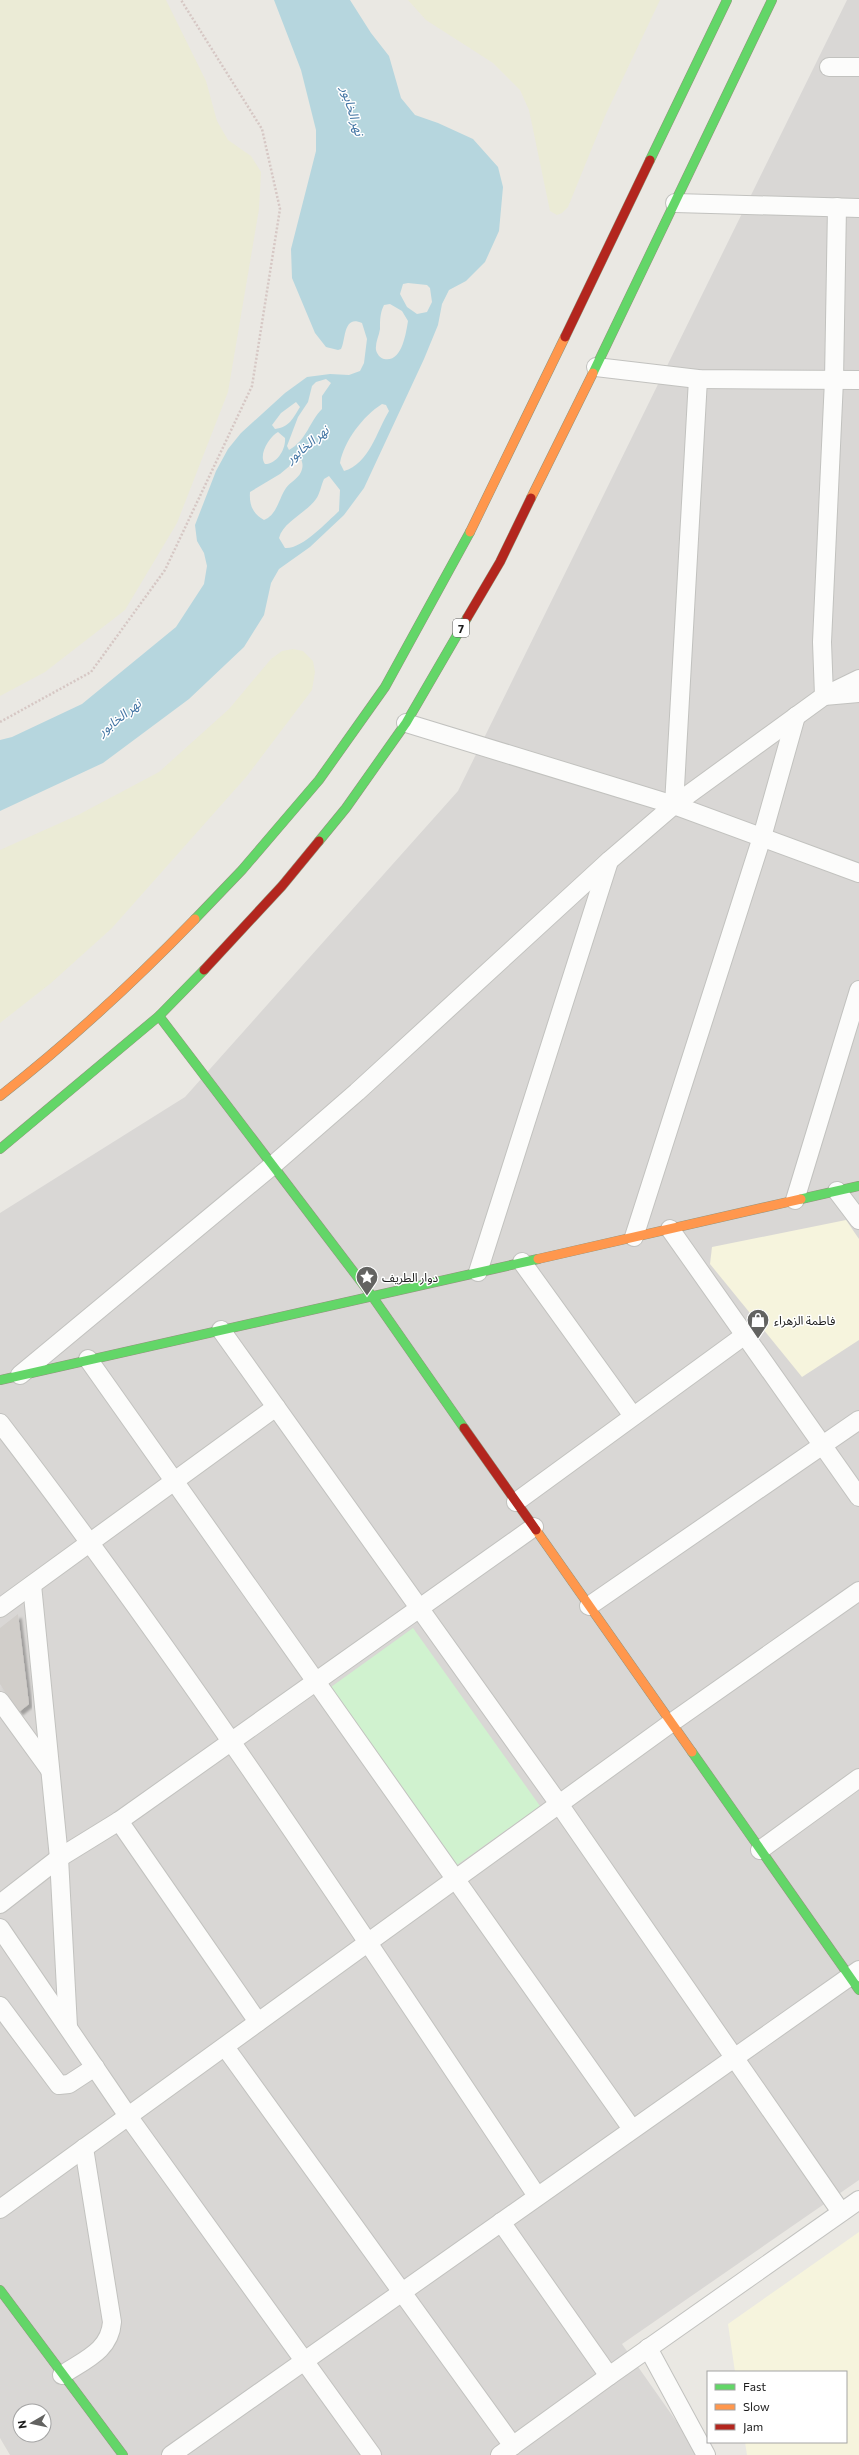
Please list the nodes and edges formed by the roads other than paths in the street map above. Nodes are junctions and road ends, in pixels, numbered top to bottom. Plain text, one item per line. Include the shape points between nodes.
1 (727, 0) edge
2 (772, 0) edge
3 (829, 67) dead end
4 (859, 67) edge
5 (675, 203) junction
6 (836, 207) junction
7 (859, 208) edge
8 (596, 367) junction
9 (698, 379) junction
10 (834, 380) junction
11 (859, 380) edge
12 (859, 679) edge
13 (859, 694) edge
14 (824, 696) junction
15 (796, 716) junction
16 (406, 723) junction
17 (674, 805) junction
18 (762, 837) junction
19 (610, 860) junction
20 (859, 873) edge
21 (859, 990) edge
22 (159, 1016) junction
23 (851, 1044) edge
24 (0, 1096) edge
25 (0, 1149) edge
26 (273, 1165) junction
27 (859, 1186) edge
28 (837, 1191) junction
29 (795, 1200) junction
30 (859, 1220) edge
31 (670, 1229) junction
32 (634, 1237) junction
33 (522, 1262) junction
34 (478, 1272) junction
35 (372, 1296) junction
36 (221, 1330) junction
37 (745, 1335) junction
38 (88, 1359) junction
39 (20, 1375) junction
40 (0, 1380) edge
41 (276, 1407) junction
42 (633, 1416) junction
43 (859, 1420) edge
44 (0, 1423) edge
45 (823, 1446) junction
46 (174, 1481) junction
47 (859, 1498) edge
48 (516, 1502) junction
49 (534, 1527) junction
50 (91, 1542) junction
51 (32, 1585) junction
52 (859, 1591) edge
53 (589, 1606) junction
54 (0, 1608) edge
55 (420, 1609) junction
56 (316, 1682) junction
57 (0, 1701) edge
58 (671, 1723) junction
59 (231, 1742) junction
60 (50, 1771) junction
61 (859, 1778) edge
62 (559, 1804) junction
63 (118, 1821) junction
64 (760, 1850) junction
65 (59, 1858) junction
66 (456, 1879) junction
67 (0, 1904) edge
68 (0, 1928) edge
69 (368, 1943) junction
70 (856, 1979) edge
71 (0, 2006) edge
72 (258, 2022) junction
73 (68, 2028) junction
74 (224, 2047) junction
75 (734, 2058) junction
76 (95, 2067) junction
77 (128, 2116) junction
78 (632, 2130) junction
79 (84, 2148) junction
80 (537, 2196) junction
81 (859, 2200) edge
82 (0, 2209) edge
83 (841, 2212) junction
84 (501, 2222) junction
85 (0, 2290) edge
86 (402, 2292) junction
87 (648, 2348) junction
88 (304, 2360) junction
89 (62, 2375) junction
90 (609, 2376) junction
91 (504, 2452) edge
92 (123, 2455) edge
93 (171, 2455) edge
94 (372, 2455) edge
95 (706, 2455) edge

1 - 24 main road via 476,521 385,687 319,780 242,870 147,968 41,1064
2 - 5 main road, 7
3 - 4 street
5 - 6 street
5 - 8 main road, 7
6 - 7 street
6 - 10 street
8 - 9 street
8 - 16 main road, 7 via 500,562
9 - 10 street
9 - 17 street
10 - 11 street
10 - 14 street via 822,642
12 - 14 street
13 - 14 street
14 - 15 street
15 - 17 street
15 - 18 street
16 - 17 street
16 - 22 main road, 7 via 346,808 282,886
17 - 18 street
17 - 19 street
18 - 20 street
18 - 32 street
19 - 26 street via 357,1092
19 - 34 street
21 - 23 street
22 - 25 main road, 7
22 - 26 main road
23 - 29 street
26 - 35 main road
26 - 39 street
27 - 28 main road
28 - 29 main road
28 - 30 street
29 - 31 main road
31 - 32 main road
31 - 37 street
32 - 33 main road
33 - 34 main road
33 - 42 street
34 - 35 main road
35 - 36 main road
35 - 48 main road
36 - 38 main road
36 - 41 street
37 - 42 street
37 - 45 street
38 - 39 main road
38 - 46 street
39 - 40 main road
41 - 46 street
41 - 55 street
42 - 48 street
43 - 45 street
44 - 50 street
45 - 47 street
45 - 53 street
46 - 50 street
46 - 56 street
48 - 49 main road
49 - 53 main road
49 - 55 street
50 - 51 street
50 - 59 street
51 - 54 street
51 - 60 street
52 - 58 street
53 - 58 main road
55 - 56 street
55 - 62 street
56 - 59 street
56 - 66 street
57 - 60 street
58 - 62 street
58 - 64 main road
59 - 63 street
59 - 69 street
60 - 65 street
61 - 64 street
62 - 66 street
62 - 75 street
63 - 65 street
63 - 72 street
64 - 70 main road
65 - 67 street
65 - 73 street
66 - 69 street
66 - 78 street
68 - 73 street
69 - 72 street
69 - 80 street
70 - 75 street
71 - 76 street via 59,2085 66,2086
72 - 74 street
73 - 76 street
74 - 77 street
74 - 86 street
75 - 78 street
75 - 83 street
76 - 77 street
77 - 79 street
77 - 88 street
78 - 80 street
79 - 82 street
79 - 89 street via 112,2322 111,2332 104,2346
80 - 84 street
81 - 83 street
83 - 87 street
84 - 86 street
84 - 90 street
85 - 89 main road
86 - 88 street
86 - 91 street
87 - 90 street
87 - 95 street
88 - 93 street
88 - 94 street
89 - 92 main road
90 - 91 street

